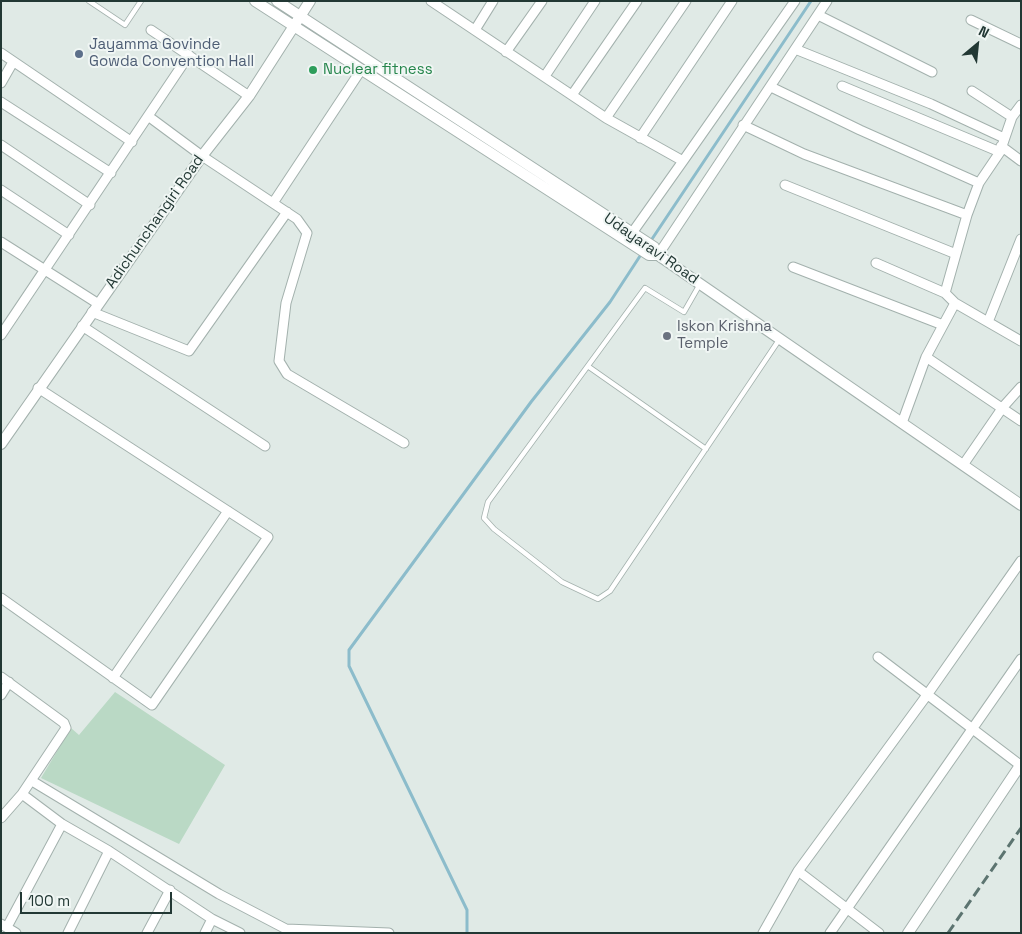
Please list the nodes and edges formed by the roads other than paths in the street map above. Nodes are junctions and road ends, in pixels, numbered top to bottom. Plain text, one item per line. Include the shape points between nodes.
1 (89, 1) edge
2 (141, 1) edge
3 (255, 1) edge
4 (277, 1) edge
5 (310, 1) edge
6 (431, 1) edge
7 (493, 1) edge
8 (542, 1) edge
9 (595, 1) edge
10 (637, 1) edge
11 (686, 1) edge
12 (732, 1) edge
13 (795, 1) edge
14 (827, 1) edge
15 (818, 15) junction
16 (300, 16) junction
17 (971, 20) dead end
18 (293, 27) junction
19 (151, 30) dead end
20 (475, 30) junction
21 (1021, 44) edge
22 (795, 49) junction
23 (506, 52) junction
24 (1, 53) edge
25 (189, 56) junction
26 (13, 62) junction
27 (360, 70) junction
28 (932, 72) dead end
29 (545, 76) junction
30 (1, 83) edge
31 (842, 86) dead end
32 (770, 87) junction
33 (972, 91) dead end
34 (572, 95) junction
35 (249, 96) junction
36 (1, 102) edge
37 (1021, 105) edge
38 (148, 116) junction
39 (1012, 117) junction
40 (606, 118) junction
41 (743, 125) junction
42 (640, 138) junction
43 (132, 142) junction
44 (1, 145) edge
45 (1001, 146) junction
46 (202, 156) junction
47 (683, 161) junction
48 (1021, 161) edge
49 (111, 174) junction
50 (979, 183) junction
51 (785, 185) dead end
52 (1, 190) edge
53 (273, 203) junction
54 (90, 205) junction
55 (287, 212) junction
56 (967, 214) junction
57 (69, 235) junction
58 (632, 237) junction
59 (1021, 239) edge
60 (1, 242) edge
61 (654, 252) junction
62 (956, 254) junction
63 (876, 263) dead end
64 (793, 267) dead end
65 (46, 271) junction
66 (700, 284) junction
67 (945, 293) junction
68 (955, 303) junction
69 (95, 308) junction
70 (1, 317) edge
71 (10, 322) junction
72 (988, 322) junction
73 (943, 324) junction
74 (82, 326) junction
75 (1, 335) edge
76 (780, 339) junction
77 (1021, 341) edge
78 (926, 356) junction
79 (588, 367) junction
80 (1021, 387) edge
81 (38, 388) junction
82 (1003, 407) junction
83 (1021, 421) edge
84 (902, 423) junction
85 (404, 443) dead end
86 (1, 444) edge
87 (265, 446) dead end
88 (706, 449) junction
89 (964, 465) junction
90 (1021, 505) edge
91 (228, 511) junction
92 (1021, 561) edge
93 (1, 598) edge
94 (878, 657) dead end
95 (1021, 659) edge
96 (113, 678) junction
97 (5, 680) edge
98 (1, 694) edge
99 (927, 695) junction
100 (971, 728) junction
101 (1020, 765) edge
102 (32, 781) junction
103 (22, 794) junction
104 (1, 818) edge
105 (62, 824) junction
106 (110, 851) junction
107 (798, 872) junction
108 (170, 890) junction
109 (846, 909) junction
110 (212, 919) junction
111 (4, 926) edge
112 (16, 933) edge
113 (68, 933) edge
114 (148, 933) edge
115 (206, 933) edge
116 (240, 933) edge
117 (389, 933) edge
118 (763, 933) edge
119 (830, 933) edge
120 (879, 933) edge
121 (908, 933) edge

1 - 2 lane via 125,25
3 - 18 street
4 - 16 street, Udayaravi Road
5 - 16 street, Adichunchangiri Road
6 - 20 street
7 - 20 street
8 - 23 street
9 - 29 street
10 - 34 street
11 - 40 street
12 - 42 street
13 - 47 street
14 - 15 street
15 - 22 street
15 - 28 street
16 - 18 street, Adichunchangiri Road
16 - 58 street, Udayaravi Road
17 - 21 street
18 - 27 street
18 - 35 street, Adichunchangiri Road
19 - 25 street
20 - 23 street
22 - 32 street
22 - 45 street via 931,104
23 - 29 street
24 - 26 street
25 - 35 street
25 - 38 street
26 - 30 street
26 - 43 street
27 - 53 street
27 - 58 street
29 - 34 street
31 - 45 street
32 - 41 street
32 - 50 street
33 - 39 street
34 - 40 street
35 - 46 street, Adichunchangiri Road
36 - 49 street
37 - 39 street
38 - 43 street
38 - 46 street
39 - 45 street
40 - 42 street
41 - 56 street via 804,154
41 - 61 street
42 - 47 street
43 - 49 street
44 - 54 street
45 - 48 street
45 - 50 street
46 - 53 street
46 - 69 street, Adichunchangiri Road
47 - 58 street
49 - 54 street
50 - 56 street
51 - 62 street
52 - 57 street
53 - 55 street
54 - 57 street
55 - 69 street via 189,351
55 - 85 street via 307,233 286,303 279,361 287,374
56 - 62 street
57 - 65 street
58 - 61 street, Udayaravi Road
59 - 72 street
60 - 65 street
61 - 66 street, Udayaravi Road
62 - 67 street
63 - 67 street
64 - 73 street
65 - 69 street
65 - 71 street
66 - 76 street, Udayaravi Road
66 - 79 lane via 684,312 646,288
67 - 68 street
68 - 72 street
68 - 73 street
69 - 74 street, Adichunchangiri Road
70 - 71 street
71 - 75 street
72 - 77 street
73 - 78 street
74 - 81 street, Adichunchangiri Road
74 - 87 street
76 - 84 street, Udayaravi Road
76 - 88 lane
78 - 82 street
78 - 84 street
79 - 88 lane
79 - 88 lane via 488,502 484,518 562,582 598,599 610,591
80 - 82 street
81 - 86 street, Adichunchangiri Road
81 - 91 street
82 - 83 street
82 - 89 street
84 - 89 street, Udayaravi Road
89 - 90 street, Udayaravi Road
91 - 96 street
91 - 96 street via 268,537 152,705
92 - 99 street
93 - 96 street
94 - 99 street
95 - 100 street
97 - 98 street
97 - 102 street via 64,723 66,728
99 - 100 street
99 - 107 street
100 - 101 street
100 - 109 street
101 - 121 street
102 - 103 street
102 - 117 street via 218,894 286,929
103 - 104 street
103 - 105 street
105 - 106 street
105 - 111 street
106 - 108 street
106 - 113 street
107 - 109 street
107 - 118 street
108 - 110 street
108 - 114 street
109 - 119 street
109 - 120 street
110 - 115 street
110 - 116 street
111 - 112 street

